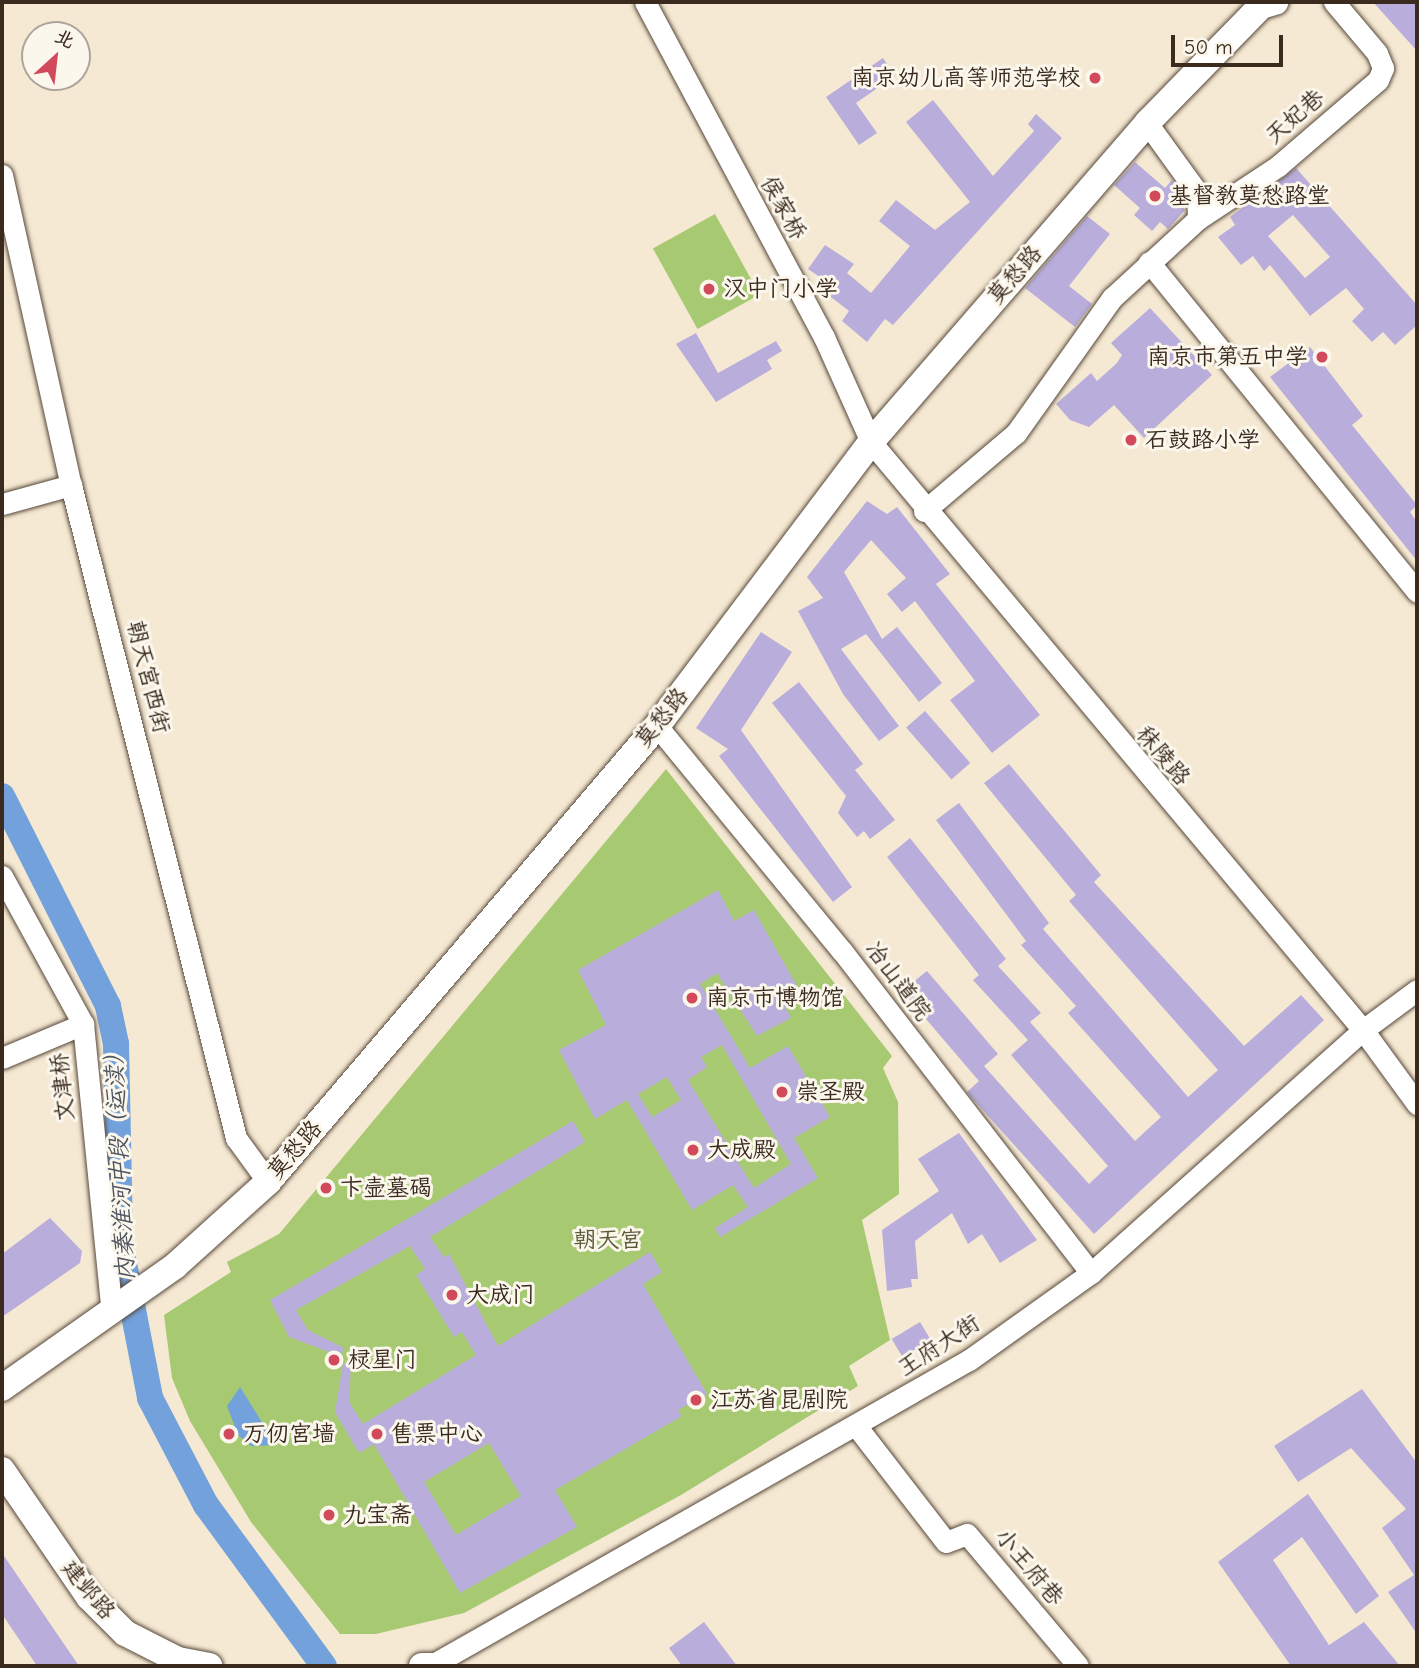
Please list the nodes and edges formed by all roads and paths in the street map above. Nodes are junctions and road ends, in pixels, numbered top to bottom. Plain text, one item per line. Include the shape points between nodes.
1 (645, 2) edge
2 (1275, 2) edge
3 (1334, 2) edge
4 (1147, 123) junction
5 (2, 175) edge
6 (1198, 219) junction
7 (1149, 262) junction
8 (871, 442) junction
9 (71, 485) junction
10 (2, 504) edge
11 (924, 511) junction
12 (1417, 592) edge
13 (657, 726) junction
14 (2, 876) edge
15 (1417, 990) edge
16 (83, 1024) junction
17 (1363, 1030) junction
18 (2, 1058) edge
19 (1417, 1104) edge
20 (268, 1182) junction
21 (1091, 1273) junction
22 (112, 1312) junction
23 (2, 1388) edge
24 (857, 1427) junction
25 (2, 1470) edge
26 (209, 1666) edge
27 (429, 1666) edge
28 (1078, 1666) edge

1 - 8 street, 侯家桥 via 824,337
2 - 4 main road, 莫愁路 via 1261,6
3 - 6 street, 天妃巷 via 1377,53 1383,68 1378,80 1278,166
4 - 6 street via 1197,192
4 - 8 main road, 莫愁路
5 - 9 street, 朝天宫西街
6 - 7 street, 天妃巷
7 - 11 street, 天妃巷 via 1112,298 1016,433
7 - 12 street
8 - 11 street, 秣陵路
8 - 13 main road, 莫愁路
9 - 10 street
9 - 20 street, 朝天宫西街 via 236,1138
11 - 17 street, 秣陵路
13 - 20 main road, 莫愁路
13 - 21 street, 冶山道院 via 842,951
14 - 16 street, 文津桥
15 - 17 street, 王府大街
16 - 18 street
16 - 22 street, 文津桥
17 - 19 street, 秣陵路
17 - 21 street, 王府大街
20 - 22 main road, 莫愁路 via 174,1266
21 - 24 street, 王府大街 via 969,1360
22 - 23 main road, 莫愁路
24 - 27 street, 王府大街
24 - 28 street, 小王府巷 via 946,1542 967,1534
25 - 26 main road, 建邺路 via 89,1597 125,1633 178,1660

